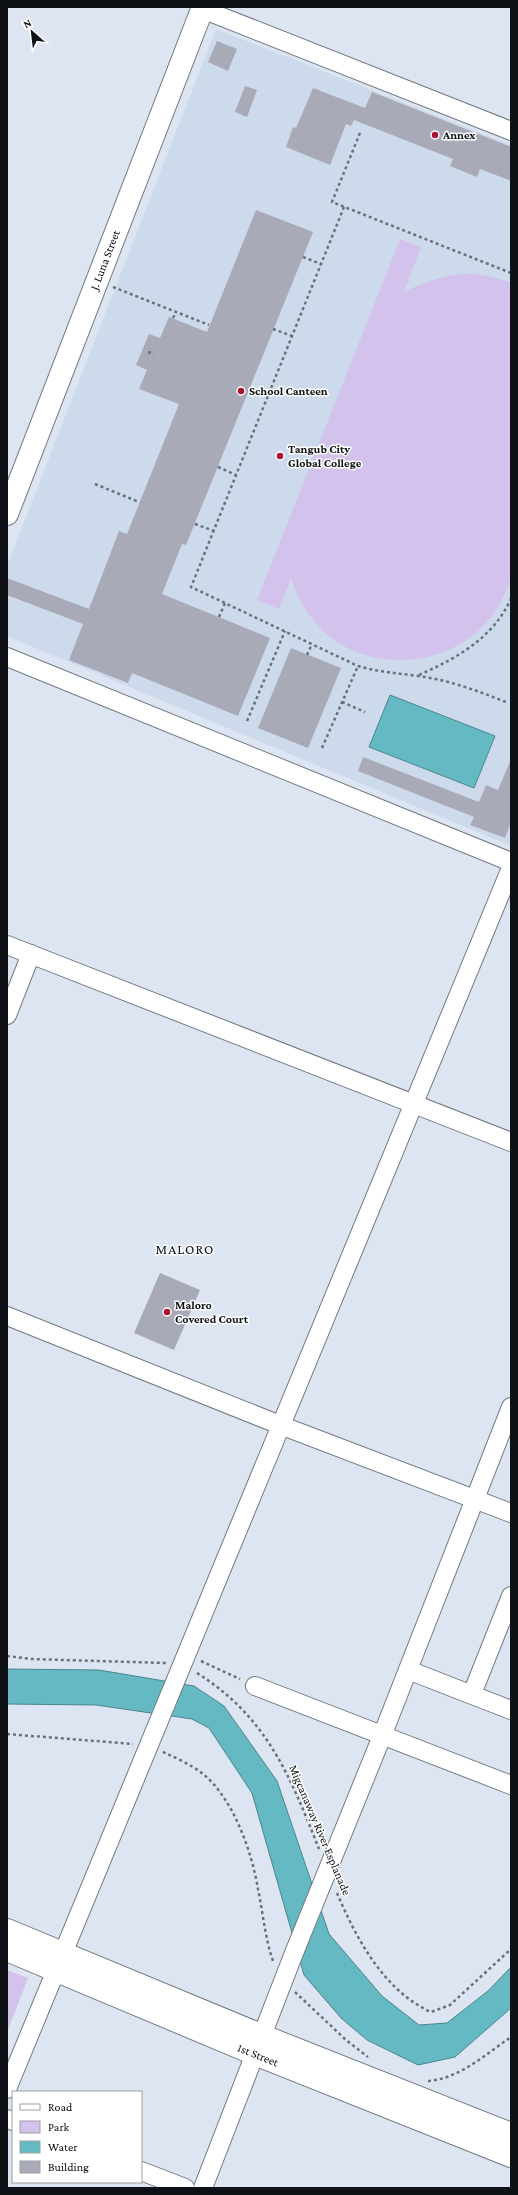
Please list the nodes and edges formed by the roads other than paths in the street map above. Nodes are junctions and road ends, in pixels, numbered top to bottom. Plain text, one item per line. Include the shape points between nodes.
1 (203, 8) edge
2 (511, 131) edge
3 (7, 514) edge
4 (7, 657) edge
5 (511, 862) edge
6 (511, 868) edge
7 (7, 945) edge
8 (31, 954) junction
9 (7, 1015) edge
10 (413, 1104) junction
11 (511, 1142) edge
12 (7, 1316) edge
13 (511, 1407) edge
14 (280, 1425) junction
15 (475, 1499) junction
16 (511, 1514) edge
17 (511, 1596) edge
18 (408, 1670) junction
19 (255, 1686) road end
20 (472, 1694) junction
21 (511, 1710) edge
22 (382, 1736) junction
23 (511, 1785) edge
24 (7, 1930) edge
25 (7, 1950) edge
26 (61, 1960) junction
27 (259, 2045) junction
28 (7, 2089) edge
29 (446, 2119) junction
30 (511, 2134) edge
31 (511, 2156) edge
32 (142, 2171) edge
33 (185, 2188) edge
34 (203, 2188) edge

1 - 2 street
1 - 3 main road, J. Luna Street
4 - 5 street
6 - 10 street
7 - 8 street
8 - 9 street
8 - 10 street
10 - 11 street
10 - 14 street
12 - 14 street
13 - 15 street
14 - 15 street
14 - 26 street
15 - 16 street
15 - 18 street
17 - 20 street
18 - 20 street
18 - 22 street
19 - 22 street
20 - 21 street
22 - 23 street
22 - 27 street
24 - 26 main road, 1st Street
25 - 26 main road, 1st Street
26 - 27 main road, 1st Street
26 - 28 street
27 - 29 main road, 1st Street
27 - 34 street
29 - 30 main road, 1st Street
29 - 31 main road, 1st Street
32 - 33 street

